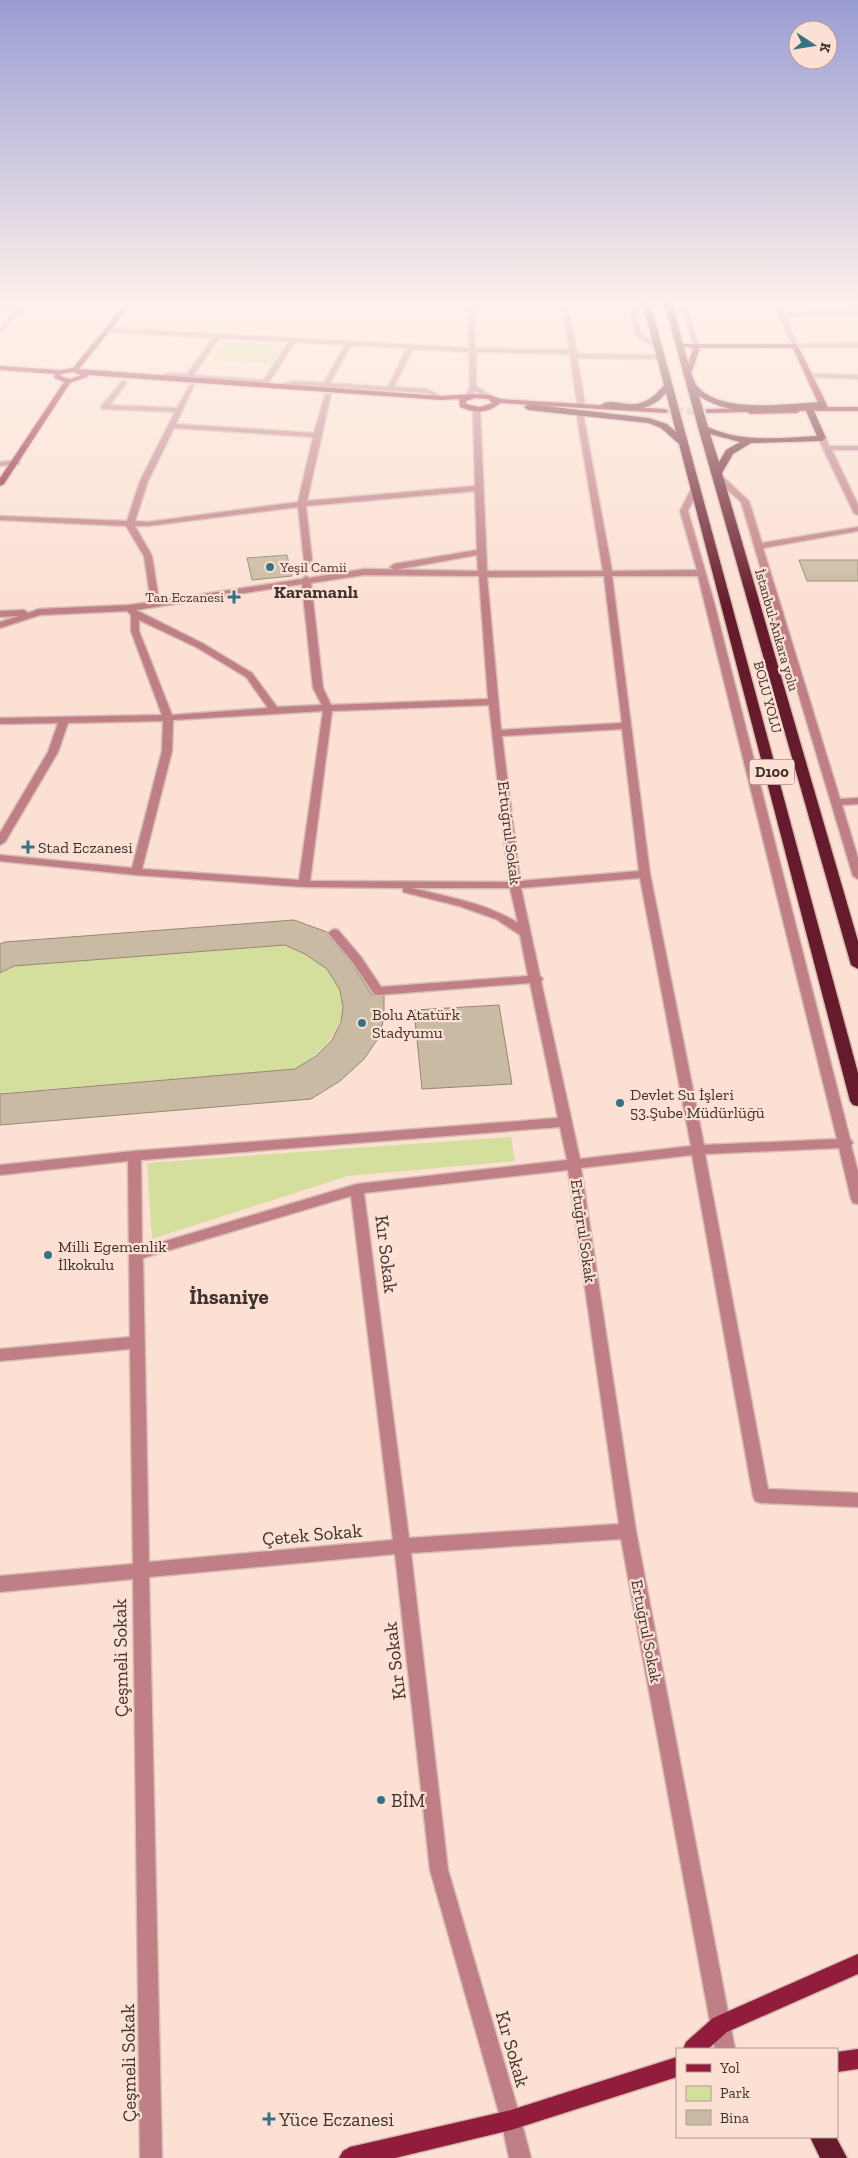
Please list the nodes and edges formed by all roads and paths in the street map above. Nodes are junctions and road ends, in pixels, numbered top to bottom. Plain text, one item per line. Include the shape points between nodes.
1 (54, 403) edge
2 (108, 403) edge
3 (183, 403) edge
4 (327, 403) edge
5 (443, 403) edge
6 (496, 403) edge
7 (519, 403) edge
8 (652, 403) tunnel mouth
9 (673, 403) edge
10 (695, 403) edge
11 (722, 403) tunnel mouth
12 (822, 403) edge
13 (462, 404) joint
14 (581, 404) joint
15 (532, 405) junction
16 (495, 406) junction
17 (824, 407) junction
18 (477, 409) junction
19 (858, 409) edge
20 (179, 410) junction
21 (810, 411) junction
22 (665, 412) tunnel mouth
23 (579, 413) junction
24 (171, 426) junction
25 (702, 427) junction
26 (317, 435) junction
27 (822, 438) junction
28 (747, 442) junction
29 (684, 443) junction
30 (827, 448) junction
31 (858, 448) edge
32 (16, 462) junction
33 (0, 464) edge
34 (716, 476) junction
35 (0, 484) edge
36 (696, 487) junction
37 (479, 488) junction
38 (302, 504) junction
39 (858, 513) edge
40 (0, 518) edge
41 (130, 525) junction
42 (858, 529) edge
43 (760, 546) junction
44 (481, 552) junction
45 (308, 560) dead end
46 (364, 572) junction
47 (701, 573) junction
48 (482, 574) junction
49 (608, 574) junction
50 (306, 579) junction
51 (155, 603) junction
52 (132, 611) junction
53 (39, 612) junction
54 (0, 614) edge
55 (0, 625) edge
56 (493, 702) junction
57 (328, 708) junction
58 (274, 710) junction
59 (168, 718) junction
60 (64, 719) junction
61 (0, 721) edge
62 (626, 726) junction
63 (497, 733) junction
64 (858, 801) edge
65 (836, 802) junction
66 (0, 842) edge
67 (0, 858) edge
68 (136, 872) junction
69 (645, 874) junction
70 (858, 876) edge
71 (304, 884) junction
72 (515, 885) junction
73 (388, 886) junction
74 (334, 934) dead end
75 (526, 934) junction
76 (858, 965) edge
77 (537, 978) junction
78 (858, 1101) edge
79 (565, 1122) junction
80 (846, 1143) junction
81 (698, 1150) junction
82 (134, 1156) junction
83 (574, 1163) junction
84 (0, 1170) edge
85 (358, 1189) junction
86 (858, 1199) edge
87 (136, 1255) junction
88 (136, 1342) junction
89 (0, 1355) edge
90 (858, 1500) edge
91 (628, 1531) junction
92 (402, 1546) junction
93 (140, 1569) junction
94 (0, 1584) edge
95 (858, 1964) edge
96 (720, 2025) junction
97 (694, 2048) edge
98 (726, 2048) edge
99 (858, 2059) edge
100 (838, 2062) edge
101 (676, 2066) edge
102 (511, 2120) junction
103 (823, 2138) edge
104 (151, 2158) edge
105 (350, 2158) edge
106 (520, 2158) edge
107 (834, 2158) edge

1 - 32 main road
2 - 20 street via 105,407
3 - 20 street
4 - 26 street
5 - 13 main road
6 - 16 main road
7 - 15 main road
8 - 14 highway via 631,407
9 - 29 highway, BOLU YOLU / D100
10 - 25 highway, İstanbul-Ankara yolu / D100
11 - 17 highway
12 - 17 main road
13 - 18 main road
14 - 15 highway
15 - 16 main road
15 - 22 main road
15 - 23 highway
16 - 18 main road
17 - 19 main road
17 - 21 main road via 709,412
18 - 37 street, Ertuğrul Sokak
19 - 21 main road
20 - 24 street
21 - 27 highway
23 - 29 highway via 654,422
23 - 49 street
24 - 26 street
24 - 41 street via 144,481
25 - 28 highway via 723,437
25 - 34 highway, İstanbul-Ankara yolu / D100
26 - 38 street
27 - 28 highway
27 - 30 street
28 - 34 highway via 729,452
29 - 36 highway, BOLU YOLU / D100
30 - 31 street
30 - 39 street
32 - 33 street
32 - 35 main road
34 - 43 street via 745,501
34 - 76 highway, İstanbul-Ankara yolu / D100
36 - 47 street via 684,511
36 - 78 highway, BOLU YOLU / D100
37 - 38 street
37 - 44 street, Ertuğrul Sokak
38 - 41 street
38 - 45 street
40 - 41 street
41 - 51 street via 148,556
42 - 43 street
43 - 65 street
44 - 46 street
44 - 48 street, Ertuğrul Sokak
46 - 48 street
46 - 50 street
47 - 49 street
47 - 80 street
48 - 49 street
48 - 56 street, Ertuğrul Sokak
49 - 62 street
50 - 51 street
50 - 57 street via 318,688
51 - 52 street
52 - 53 street
52 - 58 street via 199,645 248,675
52 - 59 street via 135,631
53 - 54 street
53 - 55 street
56 - 57 street
56 - 63 street, Ertuğrul Sokak
57 - 58 street
57 - 71 street
58 - 59 street
59 - 60 street
59 - 68 street via 167,752
60 - 61 street
60 - 66 street via 53,752
62 - 63 street
62 - 69 street
63 - 72 street, Ertuğrul Sokak
64 - 65 street
65 - 70 street
67 - 68 street
68 - 71 street
69 - 72 street
69 - 81 street
71 - 73 street
72 - 73 street
72 - 75 street, Ertuğrul Sokak
73 - 75 street via 472,907 500,917
74 - 77 street via 378,991
75 - 77 street, Ertuğrul Sokak
77 - 79 street, Ertuğrul Sokak
79 - 82 street
79 - 83 street, Ertuğrul Sokak
80 - 81 street
80 - 86 street
81 - 83 street
81 - 90 street via 761,1496
82 - 84 street
82 - 87 street, Çeşmeli Sokak
83 - 85 street
83 - 91 street, Ertuğrul Sokak
85 - 87 street
85 - 92 street, Kır Sokak
87 - 88 street, Çeşmeli Sokak
88 - 89 street
88 - 93 street, Çeşmeli Sokak
91 - 92 street, Çetek Sokak
91 - 96 street, Ertuğrul Sokak
92 - 93 street, Çetek Sokak
92 - 102 street, Kır Sokak via 439,1870
93 - 94 street, Çetek Sokak
93 - 104 street, Çeşmeli Sokak
95 - 96 main road
96 - 97 main road
96 - 98 street, Ertuğrul Sokak
99 - 100 main road
101 - 102 main road
102 - 105 main road
102 - 106 street, Kır Sokak
103 - 107 highway

